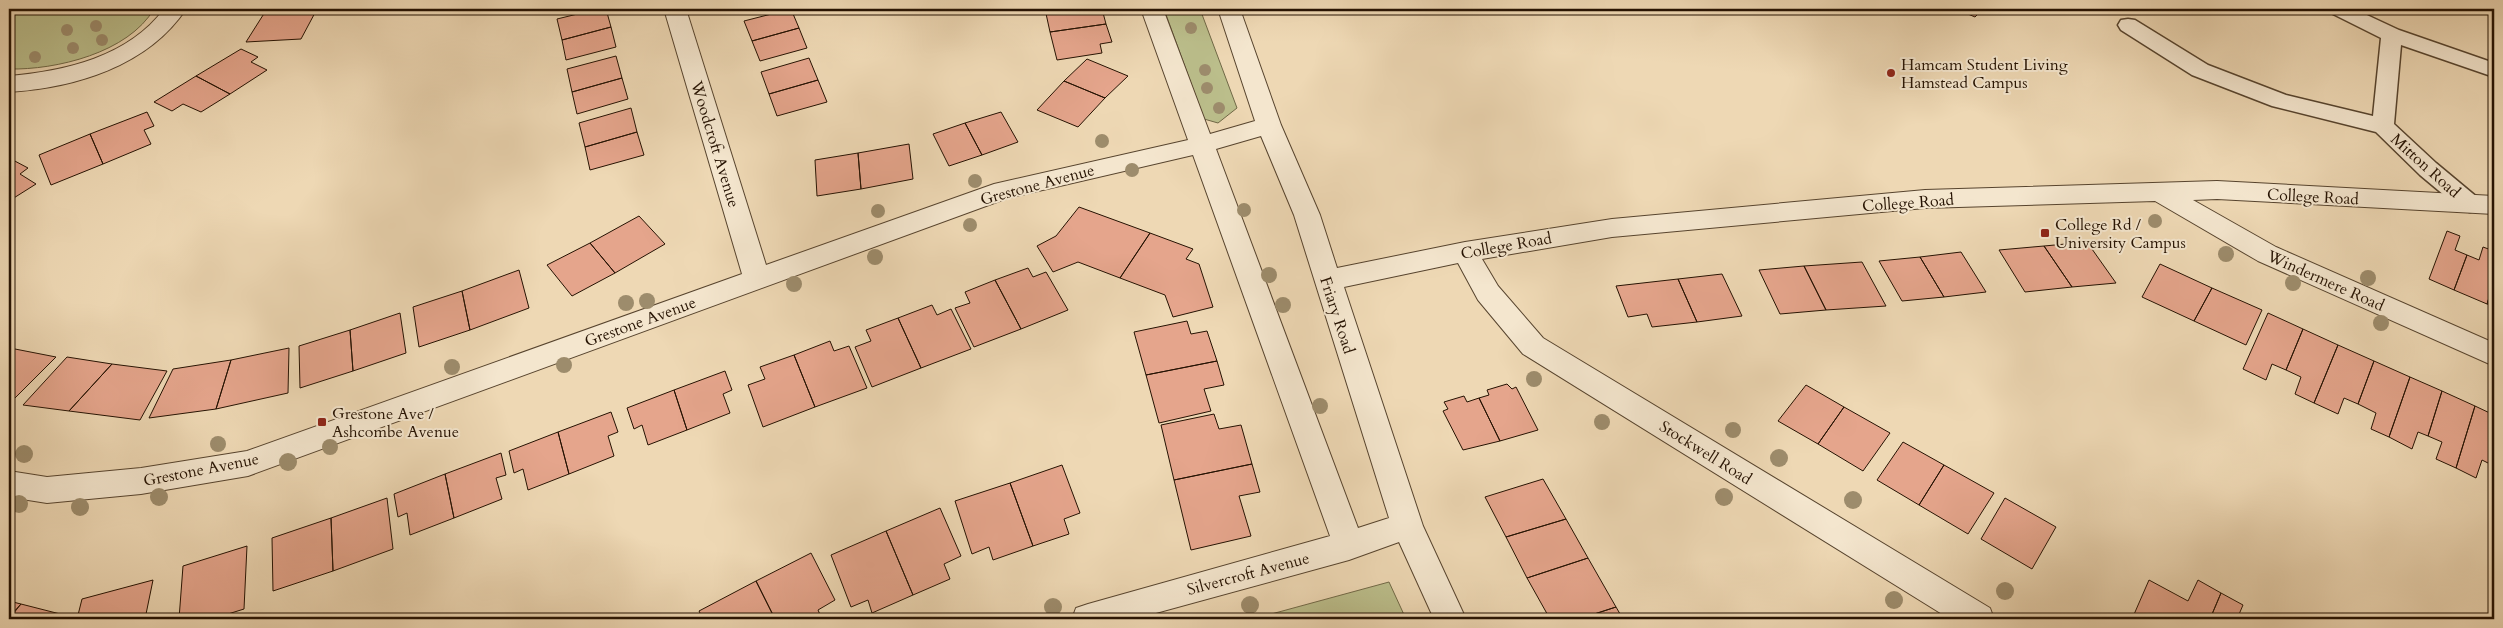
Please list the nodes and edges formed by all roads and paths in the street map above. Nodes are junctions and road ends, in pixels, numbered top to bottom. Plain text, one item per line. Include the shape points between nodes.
1 (175, 9) edge
2 (675, 9) edge
3 (1152, 9) edge
4 (1229, 9) edge
5 (2338, 9) edge
6 (2128, 25) dead end
7 (2392, 35) junction
8 (2494, 70) edge
9 (9, 84) edge
10 (1269, 125) junction
11 (2383, 126) junction
12 (1201, 145) junction
13 (2163, 194) junction
14 (2482, 205) edge
15 (1465, 252) junction
16 (757, 278) junction
17 (1327, 280) junction
18 (2494, 356) edge
19 (9, 484) edge
20 (1407, 526) junction
21 (1349, 546) junction
22 (1088, 619) edge
23 (1450, 619) edge
24 (1978, 619) edge

1 - 9 street via 161,27 117,57 58,78
2 - 16 street, Woodcroft Avenue
3 - 12 street
4 - 10 street, Friary Road
5 - 7 lane
6 - 11 lane via 2200,70 2280,101
7 - 8 lane
7 - 11 lane, Mitton Road
10 - 12 street, Grestone Avenue
10 - 17 street, Friary Road via 1307,215
11 - 14 lane, Mitton Road via 2428,169
12 - 16 street, Grestone Avenue via 1003,190
12 - 21 street
13 - 14 street, College Road via 2217,190
13 - 15 street, College Road via 1925,199 1612,228
13 - 18 street, Windermere Road via 2267,254
15 - 17 street, College Road
15 - 24 street, Stockwell Road via 1488,293 1532,346
16 - 19 street, Grestone Avenue via 248,463 141,481 48,490
17 - 20 street, Friary Road
20 - 21 street, Silvercroft Avenue
20 - 23 street, Friary Road
21 - 22 street, Silvercroft Avenue via 1156,597

